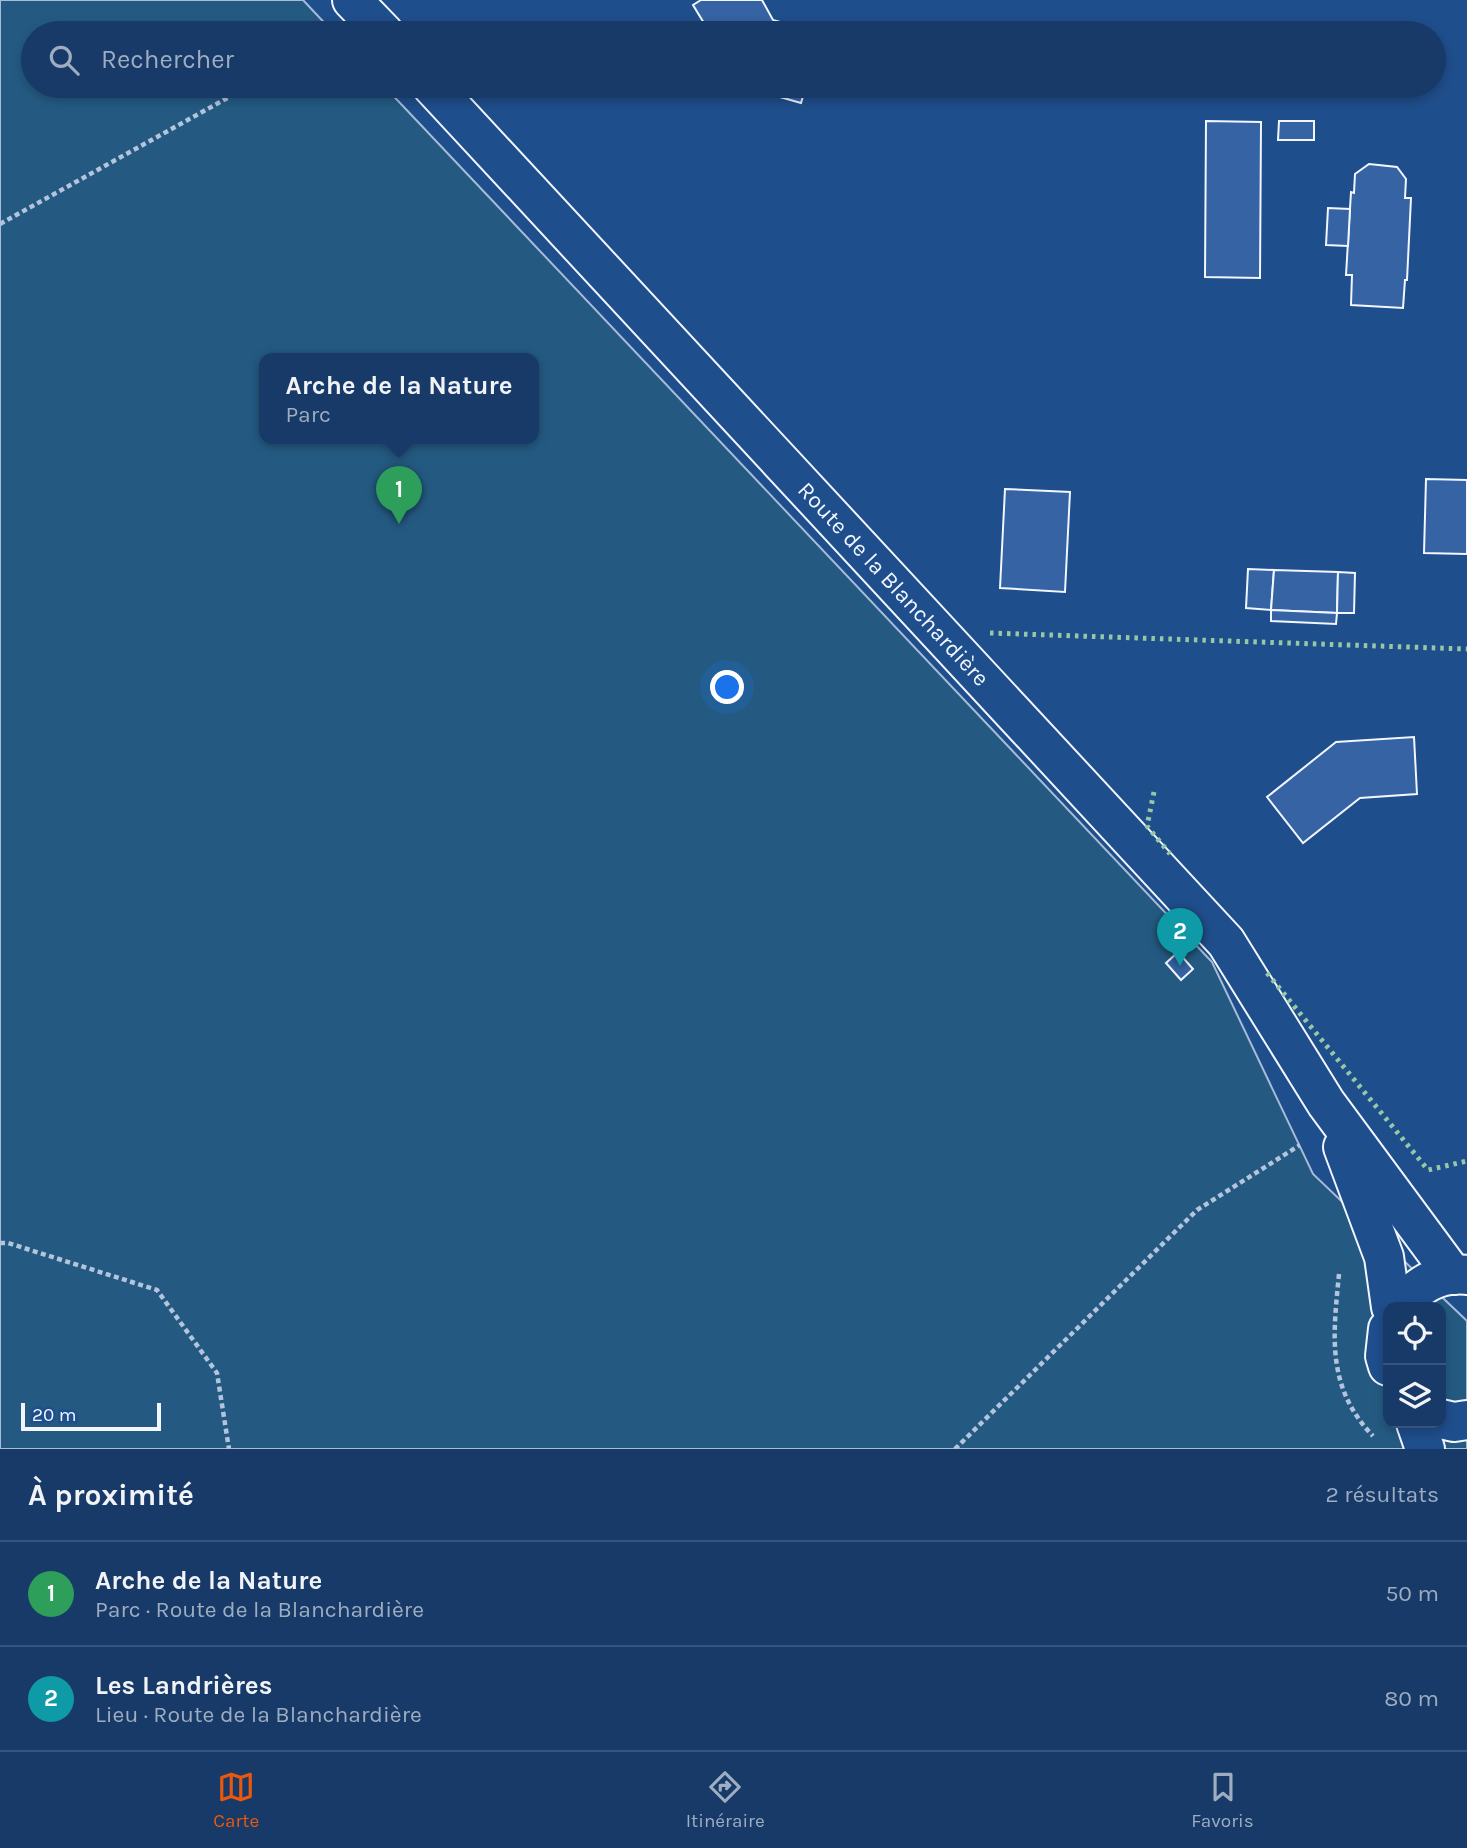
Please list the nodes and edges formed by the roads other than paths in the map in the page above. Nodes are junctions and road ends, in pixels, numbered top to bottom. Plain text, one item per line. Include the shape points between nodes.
1 (352, 0) edge
2 (372, 21) edge
3 (443, 98) edge
4 (1326, 1102) junction
5 (1463, 1273) edge
6 (1390, 1302) edge
7 (1403, 1302) edge
8 (1446, 1420) edge
9 (1467, 1420) edge
10 (1418, 1428) edge
11 (1425, 1449) edge

1 - 2 street
3 - 4 street, Route de la Blanchardière via 1226,942
4 - 5 street, Route de la Blanchardière via 1429,1244
4 - 6 street, Route de la Blanchardière via 1384,1257
5 - 7 street via 1438,1277
8 - 9 street
10 - 11 street

